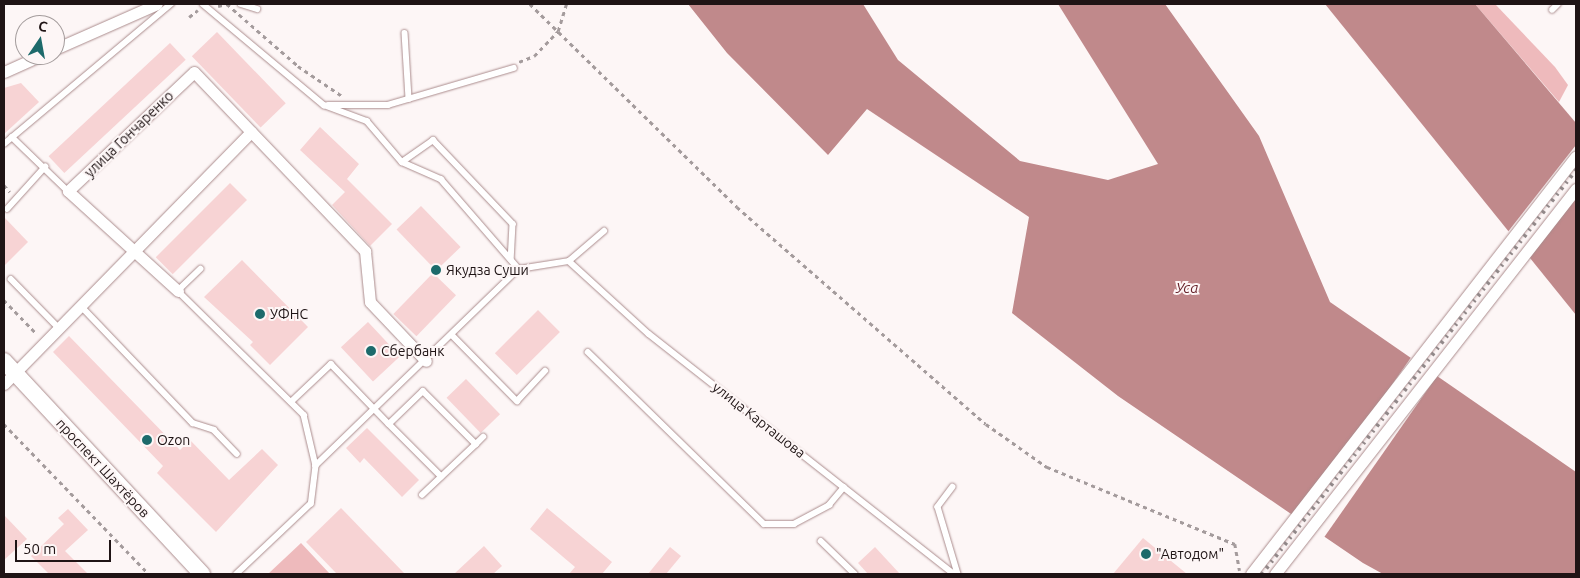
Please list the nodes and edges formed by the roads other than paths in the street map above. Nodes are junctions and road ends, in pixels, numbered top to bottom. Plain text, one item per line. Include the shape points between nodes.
1 (157, 4) edge
2 (171, 4) edge
3 (241, 4) edge
4 (1558, 4) edge
5 (205, 6) edge
6 (257, 9) dead end
7 (1552, 10) dead end
8 (404, 33) dead end
9 (65, 45) edge
10 (20, 65) edge
11 (515, 65) road end
12 (4, 72) edge
13 (409, 99) junction
14 (324, 105) junction
15 (251, 132) junction
16 (12, 138) junction
17 (4, 144) edge
18 (1576, 156) edge
19 (402, 162) junction
20 (45, 167) junction
21 (1576, 189) edge
22 (68, 192) junction
23 (7, 209) dead end
24 (604, 231) dead end
25 (134, 251) junction
26 (511, 259) junction
27 (569, 261) junction
28 (200, 269) dead end
29 (519, 269) junction
30 (11, 278) dead end
31 (178, 292) junction
32 (81, 306) junction
33 (59, 328) junction
34 (452, 335) junction
35 (588, 352) dead end
36 (426, 361) junction
37 (545, 371) dead end
38 (7, 373) edge
39 (291, 402) junction
40 (376, 410) junction
41 (389, 424) junction
42 (483, 437) dead end
43 (476, 444) junction
44 (237, 454) dead end
45 (316, 466) junction
46 (441, 476) junction
47 (844, 487) junction
48 (953, 488) dead end
49 (422, 495) dead end
50 (821, 541) dead end
51 (202, 574) edge
52 (237, 574) edge
53 (855, 574) edge
54 (954, 574) edge
55 (958, 574) edge
56 (1251, 574) edge
57 (1275, 574) edge

1 - 9 street
2 - 16 lane
3 - 6 lane
4 - 7 lane
5 - 14 lane
8 - 13 lane
10 - 12 street
11 - 13 lane
13 - 14 lane via 388,105
14 - 19 lane via 367,121
15 - 22 street, улица Гончаренко via 194,72
15 - 25 street
15 - 36 street, улица Гончаренко via 365,251 370,302
16 - 17 lane
16 - 20 lane
18 - 56 street
19 - 26 lane via 441,179
19 - 26 lane via 433,140 513,224
20 - 22 lane
20 - 23 lane
21 - 57 street
22 - 25 street
24 - 27 lane
25 - 31 street
25 - 32 street
26 - 29 lane
27 - 29 lane
27 - 47 lane, улица Карташова via 649,334
28 - 31 lane
29 - 34 lane
30 - 33 lane
31 - 39 lane
32 - 33 street
32 - 44 lane via 193,422 214,430
33 - 38 street
34 - 36 lane
34 - 37 lane via 517,401
35 - 47 lane via 764,524 794,524 829,505
36 - 40 lane
38 - 51 main road, проспект Шахтёров
39 - 40 lane via 330,364
39 - 45 lane via 304,415
40 - 41 lane
40 - 45 lane
41 - 43 lane via 422,391
41 - 46 lane
42 - 43 lane
43 - 46 lane
45 - 52 lane via 310,504
46 - 49 lane
47 - 54 lane, улица Карташова
48 - 55 lane via 938,507
50 - 53 lane

